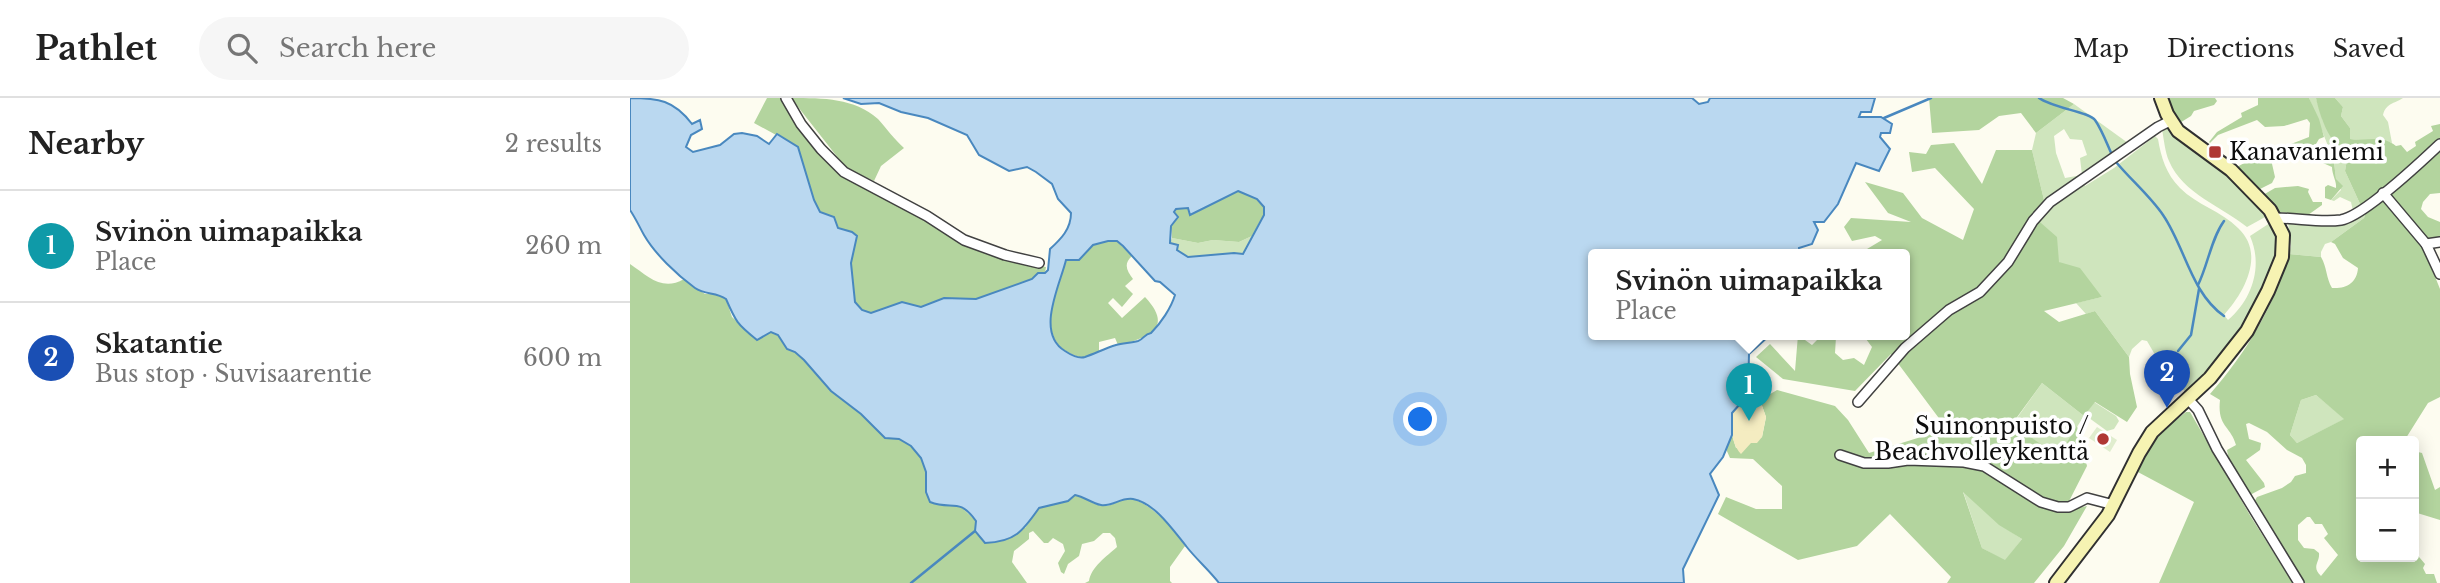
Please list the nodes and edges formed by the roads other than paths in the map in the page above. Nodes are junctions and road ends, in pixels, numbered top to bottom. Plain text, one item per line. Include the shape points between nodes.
1 (786, 98) edge
2 (2161, 98) edge
3 (2171, 121) junction
4 (2440, 144) edge
5 (2383, 193) junction
6 (2276, 219) junction
7 (2440, 242) edge
8 (2426, 244) junction
9 (1039, 263) dead end
10 (2440, 274) edge
11 (2188, 399) junction
12 (1858, 402) dead end
13 (1840, 455) dead end
14 (2114, 505) junction
15 (2056, 583) edge
16 (2299, 583) edge

1 - 9 street via 800,124 844,172 964,240
2 - 3 street
3 - 6 street via 2242,180
3 - 12 street via 2050,202 2008,262 1979,292 1948,310 1905,348
4 - 5 street
5 - 6 street via 2347,219
5 - 8 street
6 - 11 street via 2284,247 2268,291 2235,348
7 - 8 street
8 - 10 street
11 - 14 street via 2145,442
11 - 16 street
13 - 14 street via 1864,463 1964,462 1984,466 2041,502 2058,507 2087,498
14 - 15 street

